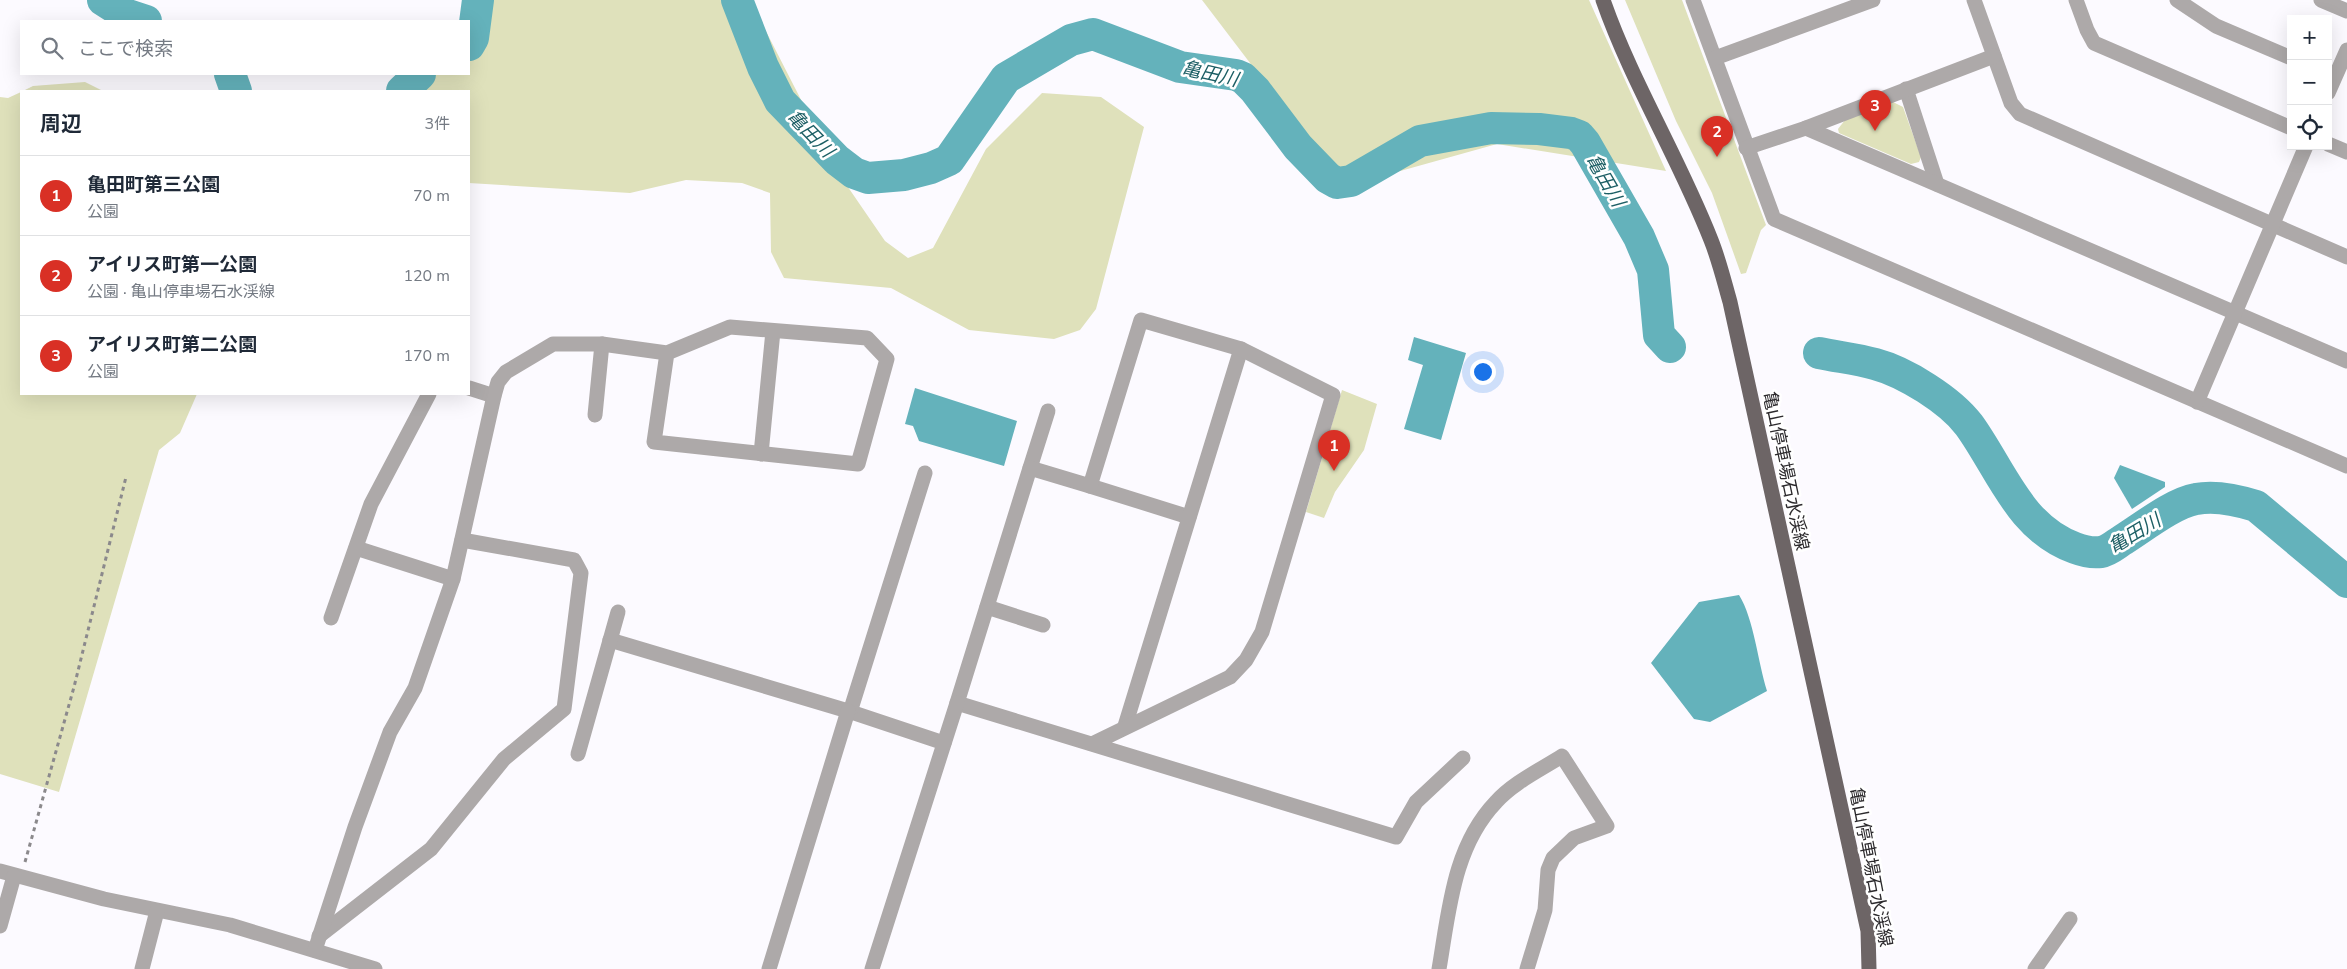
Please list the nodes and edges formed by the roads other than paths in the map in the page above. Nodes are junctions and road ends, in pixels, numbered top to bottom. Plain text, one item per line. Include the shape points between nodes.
1 (1603, 0) edge
2 (1693, 0) edge
3 (1873, 0) edge
4 (1974, 0) edge
5 (2076, 0) edge
6 (2177, 0) edge
7 (2321, 0) edge
8 (2347, 11) edge
9 (2347, 50) edge
10 (1994, 56) junction
11 (2287, 56) edge
12 (1714, 58) junction
13 (2337, 78) edge
14 (1906, 89) junction
15 (2287, 126) edge
16 (1806, 128) junction
17 (2332, 146) edge
18 (1746, 148) junction
19 (2304, 150) edge
20 (2347, 152) edge
21 (1938, 184) junction
22 (2272, 224) junction
23 (2347, 257) edge
24 (2234, 312) junction
25 (773, 330) junction
26 (602, 344) junction
27 (1240, 349) junction
28 (667, 353) junction
29 (2347, 362) edge
30 (470, 388) edge
31 (428, 395) edge
32 (494, 396) junction
33 (2197, 402) junction
34 (1048, 411) dead end
35 (594, 416) dead end
36 (761, 454) junction
37 (2347, 466) edge
38 (1030, 468) junction
39 (925, 473) dead end
40 (1090, 486) junction
41 (1189, 517) junction
42 (462, 540) junction
43 (356, 548) junction
44 (453, 579) junction
45 (986, 607) junction
46 (618, 612) dead end
47 (331, 618) dead end
48 (1043, 625) dead end
49 (610, 640) junction
50 (956, 703) junction
51 (849, 712) junction
52 (1125, 726) junction
53 (944, 743) junction
54 (1092, 744) junction
55 (578, 754) dead end
56 (1463, 758) dead end
57 (12, 875) edge
58 (157, 911) junction
59 (2070, 919) dead end
60 (0, 926) edge
61 (317, 943) junction
62 (142, 969) edge
63 (376, 969) edge
64 (769, 969) edge
65 (872, 969) edge
66 (1440, 969) edge
67 (1527, 969) edge
68 (1869, 969) edge
69 (2035, 969) edge

1 - 68 main road, 亀山停車場石水渓線 via 1616,39 1711,241 1730,302 1868,931
2 - 12 street
3 - 12 street
4 - 10 street
5 - 15 street via 2086,30 2094,42
6 - 11 street via 2216,26
7 - 8 street
9 - 13 street
10 - 14 street
10 - 22 street via 2011,103 2020,114
12 - 18 street
14 - 16 street
14 - 21 street
16 - 18 street
16 - 21 street
17 - 20 street
18 - 33 street via 1774,219
19 - 22 street
21 - 24 street
22 - 23 street
22 - 24 street
24 - 29 street
24 - 33 street
25 - 28 street via 730,327
25 - 36 street
25 - 36 street via 867,338 887,359 858,464
26 - 28 street
26 - 32 street via 553,344 506,372 498,382
26 - 35 street
27 - 40 street via 1141,320
27 - 41 street
27 - 52 street via 1333,395 1262,632 1246,660 1230,676
28 - 36 street via 654,442
30 - 32 street
31 - 43 street via 371,504
32 - 42 street
33 - 37 street
34 - 38 street
38 - 40 street
38 - 45 street
39 - 51 street
40 - 41 street
41 - 52 street
42 - 44 street
42 - 61 street via 574,560 581,573 564,708 504,759 431,849
43 - 44 street
43 - 47 street
44 - 61 street via 415,688 390,732
45 - 48 street
45 - 50 street
46 - 49 street
49 - 51 street
49 - 55 street
50 - 53 street
50 - 54 street
51 - 53 street
51 - 64 street
52 - 54 street
53 - 65 street
54 - 56 street via 1396,837 1416,802
57 - 58 street
57 - 60 street
58 - 61 street
58 - 62 street
59 - 69 street
61 - 63 street
66 - 67 street via 1459,864 1471,836 1497,800 1562,756 1607,826 1574,838 1552,858 1548,870 1546,910

